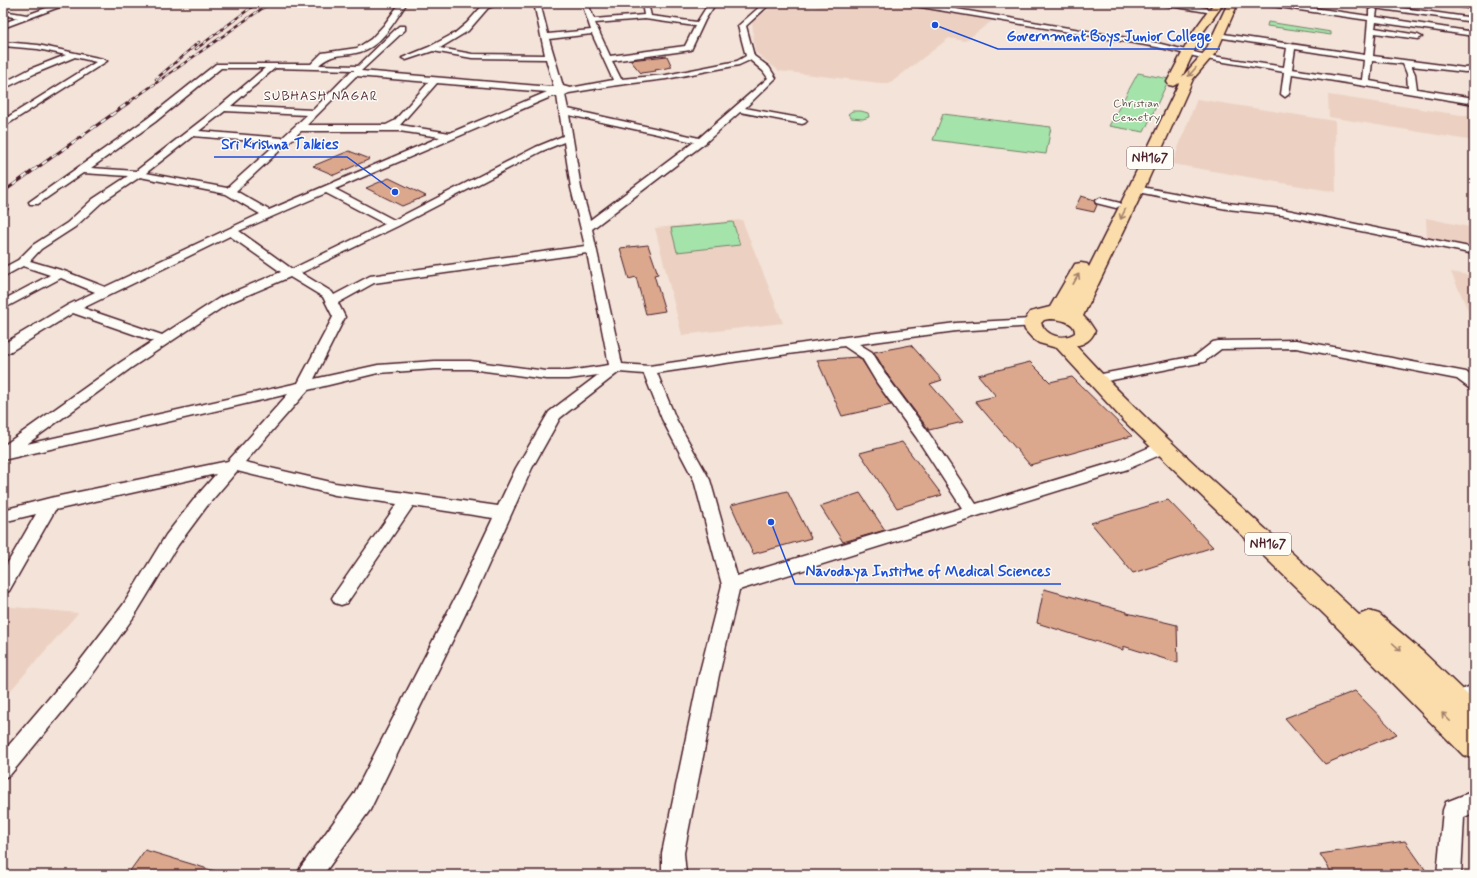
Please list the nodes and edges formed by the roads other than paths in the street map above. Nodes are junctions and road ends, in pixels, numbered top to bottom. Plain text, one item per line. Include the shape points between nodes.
1 (65, 3) edge
2 (404, 3) edge
3 (498, 3) edge
4 (537, 3) edge
5 (585, 3) edge
6 (645, 3) edge
7 (714, 3) edge
8 (768, 3) edge
9 (909, 3) edge
10 (1164, 3) edge
11 (1233, 3) edge
12 (1264, 3) edge
13 (1352, 3) edge
14 (1450, 3) edge
15 (1471, 3) edge
16 (1376, 5) edge
17 (977, 6) dead end
18 (1474, 6) edge
19 (1216, 7) edge
20 (3, 13) edge
21 (969, 14) junction
22 (27, 17) junction
23 (647, 17) junction
24 (1372, 19) junction
25 (1474, 20) edge
26 (591, 21) junction
27 (699, 24) junction
28 (3, 26) edge
29 (402, 28) dead end
30 (1371, 30) junction
31 (594, 32) junction
32 (1474, 34) edge
33 (1217, 35) junction
34 (544, 37) junction
35 (1418, 37) dead end
36 (3, 44) edge
37 (22, 45) junction
38 (1291, 46) junction
39 (432, 48) junction
40 (3, 52) edge
41 (1188, 53) junction
42 (74, 55) junction
43 (750, 57) junction
44 (1206, 57) junction
45 (406, 58) dead end
46 (548, 58) junction
47 (1368, 58) junction
48 (608, 59) junction
49 (1406, 63) junction
50 (315, 64) dead end
51 (273, 66) junction
52 (1474, 69) edge
53 (357, 70) junction
54 (1287, 70) junction
55 (435, 80) junction
56 (618, 82) junction
57 (1366, 84) junction
58 (3, 86) edge
59 (558, 91) junction
60 (1413, 91) junction
61 (1285, 94) dead end
62 (1474, 101) edge
63 (223, 108) junction
64 (564, 110) junction
65 (738, 110) junction
66 (315, 113) junction
67 (802, 121) dead end
68 (3, 124) edge
69 (299, 128) junction
70 (388, 128) junction
71 (189, 133) junction
72 (450, 136) junction
73 (568, 137) junction
74 (285, 141) junction
75 (702, 141) junction
76 (81, 170) junction
77 (138, 174) junction
78 (1136, 188) junction
79 (326, 189) junction
80 (229, 192) junction
81 (1100, 201) dead end
82 (34, 202) dead end
83 (1116, 205) junction
84 (269, 214) junction
85 (394, 224) junction
86 (586, 228) junction
87 (231, 231) junction
88 (591, 249) junction
89 (1474, 251) edge
90 (22, 262) junction
91 (3, 273) edge
92 (291, 273) junction
93 (60, 274) junction
94 (104, 291) junction
95 (332, 302) junction
96 (3, 305) edge
97 (72, 308) junction
98 (1064, 315) junction
99 (1032, 323) junction
100 (163, 340) junction
101 (846, 341) junction
102 (1068, 342) junction
103 (3, 350) edge
104 (616, 368) junction
105 (649, 370) junction
106 (1107, 377) junction
107 (304, 385) junction
108 (1474, 385) edge
109 (1164, 447) junction
110 (3, 454) edge
111 (234, 465) junction
112 (409, 499) junction
113 (50, 504) junction
114 (972, 511) junction
115 (503, 513) junction
116 (3, 516) edge
117 (731, 585) junction
118 (3, 586) edge
119 (341, 598) dead end
120 (1464, 697) edge
121 (1474, 720) edge
122 (1474, 745) edge
123 (3, 768) edge
124 (1474, 802) edge
125 (309, 875) edge
126 (674, 875) edge
127 (1449, 875) edge

1 - 22 street
2 - 50 street via 374,41 359,50 325,55
3 - 39 street via 483,7 466,28
4 - 34 street
5 - 26 street
6 - 23 street
7 - 27 street
8 - 43 street via 742,26
9 - 21 street
10 - 19 street
11 - 33 highway, NH167
12 - 24 street
13 - 16 street
14 - 18 street
15 - 18 street
16 - 24 street
16 - 25 street
17 - 21 street
19 - 41 highway, NH167 via 1198,32
20 - 22 street
21 - 41 street via 1157,45
22 - 28 street
23 - 26 street
23 - 27 street
24 - 30 street
24 - 32 street
26 - 31 street
27 - 48 street via 688,48
29 - 53 street
30 - 35 street
30 - 47 street
31 - 34 street
31 - 48 street
33 - 38 street
33 - 44 highway, NH167
34 - 46 street
36 - 37 street
37 - 40 street
37 - 42 street
38 - 47 street
38 - 54 street
39 - 45 street
39 - 46 street via 472,56
41 - 44 street
41 - 83 highway, NH167
42 - 58 street via 33,70
42 - 68 street via 103,61
43 - 56 street via 739,63 666,77
43 - 65 street via 764,67 772,78
44 - 54 street
44 -> 78 highway, NH167 via 1187,78
46 - 59 street
47 - 49 street
47 - 57 street
48 - 56 street
49 - 52 street
49 - 60 street
51 - 53 street
51 - 63 street
51 - 76 street via 219,66 190,91
53 - 55 street
53 - 66 street
54 - 57 street
54 - 61 street
55 - 59 street
55 - 70 street via 397,123
56 - 59 street
57 - 60 street
59 - 64 street
59 - 72 street
60 - 62 street
63 - 66 street
63 - 71 street
64 - 73 street
64 - 75 street
65 - 67 street
65 - 75 street
66 - 69 street
69 - 70 street
69 - 74 street
70 - 72 street
71 - 74 street
71 - 77 street
72 - 79 street
73 - 85 street via 539,149
73 - 86 street
74 - 80 street
75 - 86 street
76 - 77 street
76 - 82 street
77 - 80 street
77 - 90 street via 97,201 72,225 37,247
78 - 89 street via 1226,206 1282,212
78 -> 98 highway, NH167
79 - 84 street
79 - 85 street
80 - 84 street
81 - 83 street
98 -> 83 highway, NH167 via 1090,251
84 - 87 street
85 - 92 street
86 - 88 street
87 - 92 street
87 - 94 street
88 - 95 street via 370,280
88 - 104 street
90 - 91 street
90 - 93 street
92 - 95 street via 328,295
92 - 100 street via 225,300
93 - 94 street
93 - 96 street
94 - 97 street
95 - 107 street via 339,317
97 - 100 street
97 - 103 street
98 - 99 highway via 1049,312 1037,316
98 - 102 highway via 1079,322 1085,331 1080,339
99 - 101 street via 956,327
99 - 102 highway via 1032,327 1040,336 1055,342
100 - 110 street
101 - 105 street
101 - 114 street via 867,355
102 - 106 highway, NH167
102 - 109 highway, NH167 via 1098,382
104 - 105 street
104 - 107 street via 568,375 546,375 470,365 435,365 378,369
104 - 115 street via 554,415 524,468
105 - 117 street via 669,419 702,480
106 - 108 street via 1199,359 1218,345 1296,344 1461,375
106 -> 120 highway, NH167 via 1318,577 1413,661
107 - 110 street
107 - 111 street
109 - 114 street via 1123,464
122 -> 109 highway, NH167 via 1322,595
111 - 112 street via 335,489
111 - 113 street
111 - 123 street via 172,540 129,610 80,676
112 - 115 street
112 - 119 street
113 - 116 street
113 - 118 street
114 - 117 street
115 - 125 street via 362,802
117 - 126 street via 709,675 673,853
120 - 121 highway, NH167
124 - 127 street via 1454,810

